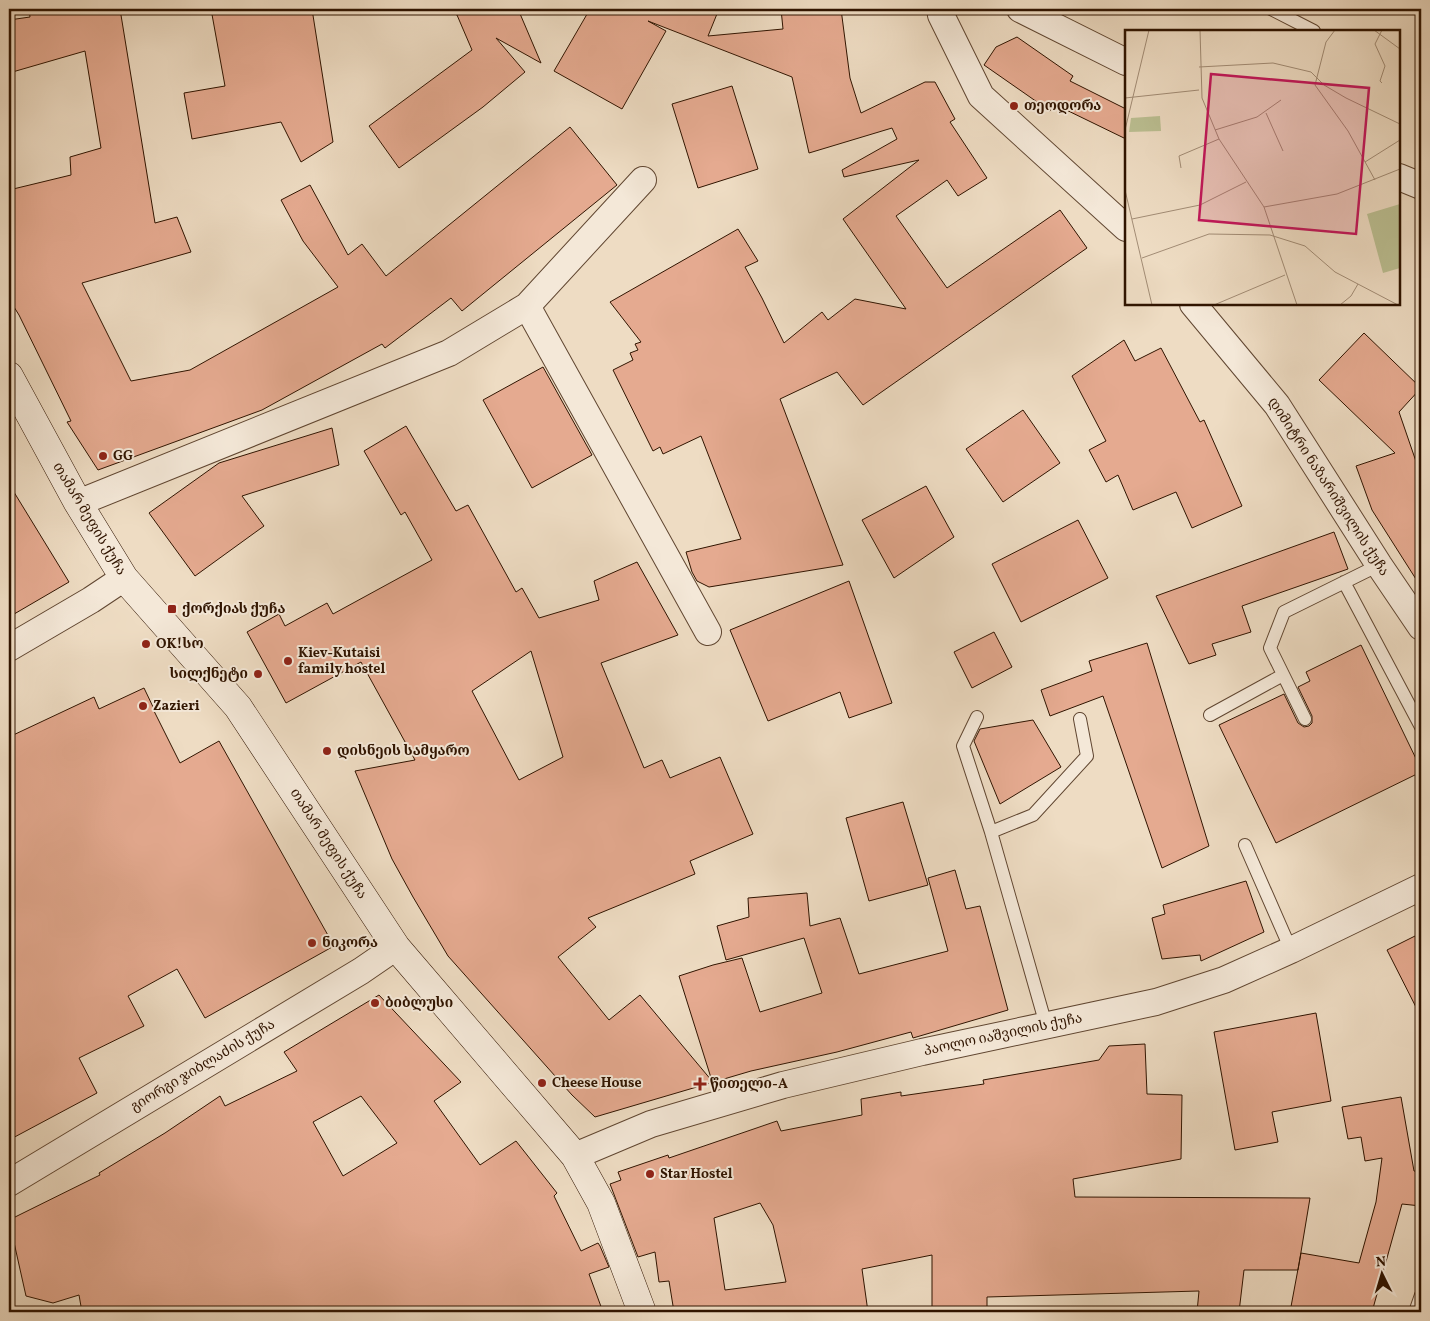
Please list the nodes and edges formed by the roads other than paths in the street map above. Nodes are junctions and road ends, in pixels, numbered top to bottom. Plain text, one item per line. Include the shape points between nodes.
1 (940, 9) edge
2 (1020, 9) edge
3 (1270, 9) edge
4 (1312, 30) edge
5 (1125, 62) edge
6 (1400, 177) edge
7 (643, 180) dead end
8 (1421, 186) edge
9 (1125, 227) edge
10 (1194, 305) edge
11 (526, 306) junction
12 (9, 376) edge
13 (78, 503) junction
14 (1379, 565) junction
15 (124, 578) junction
16 (1344, 582) junction
17 (1421, 627) edge
18 (708, 632) dead end
19 (9, 648) edge
20 (1284, 675) junction
21 (1210, 714) dead end
22 (977, 717) dead end
23 (1080, 719) dead end
24 (1305, 719) dead end
25 (1421, 727) edge
26 (991, 832) junction
27 (1245, 845) dead end
28 (1421, 887) edge
29 (396, 947) junction
30 (1291, 950) junction
31 (1046, 1025) junction
32 (575, 1156) junction
33 (9, 1183) edge
34 (1421, 1295) edge
35 (642, 1312) edge
36 (1415, 1312) edge

1 - 9 street via 981,96
2 - 5 street
3 - 4 lane
6 - 8 street
7 - 11 street
10 - 14 street, დიმიტრი ნაზარიშვილის ქუჩა via 1277,405
11 - 13 street via 449,354
11 - 18 street
12 - 13 main road, თამარ მეფის ქუჩა
13 - 15 main road, თამარ მეფის ქუჩა
14 - 16 lane
14 - 17 street, დიმიტრი ნაზარიშვილის ქუჩა
15 - 19 street
15 - 29 main road, თამარ მეფის ქუჩა via 238,707
16 - 20 lane via 1284,612 1270,648
16 - 25 lane
20 - 21 lane
20 - 24 lane
22 - 26 lane via 963,746
23 - 26 lane via 1087,756 1033,815
26 - 31 lane
27 - 30 lane
28 - 30 street, პაოლო იაშვილის ქუჩა
29 - 32 main road, თამარ მეფის ქუჩა
29 - 33 street, გიორგი ჯიბლაძის ქუჩა
30 - 31 street, პაოლო იაშვილის ქუჩა via 1224,980 1156,1002
31 - 32 street, პაოლო იაშვილის ქუჩა via 783,1085 651,1124
32 - 35 main road, თამარ მეფის ქუჩა via 601,1203
34 - 36 lane

